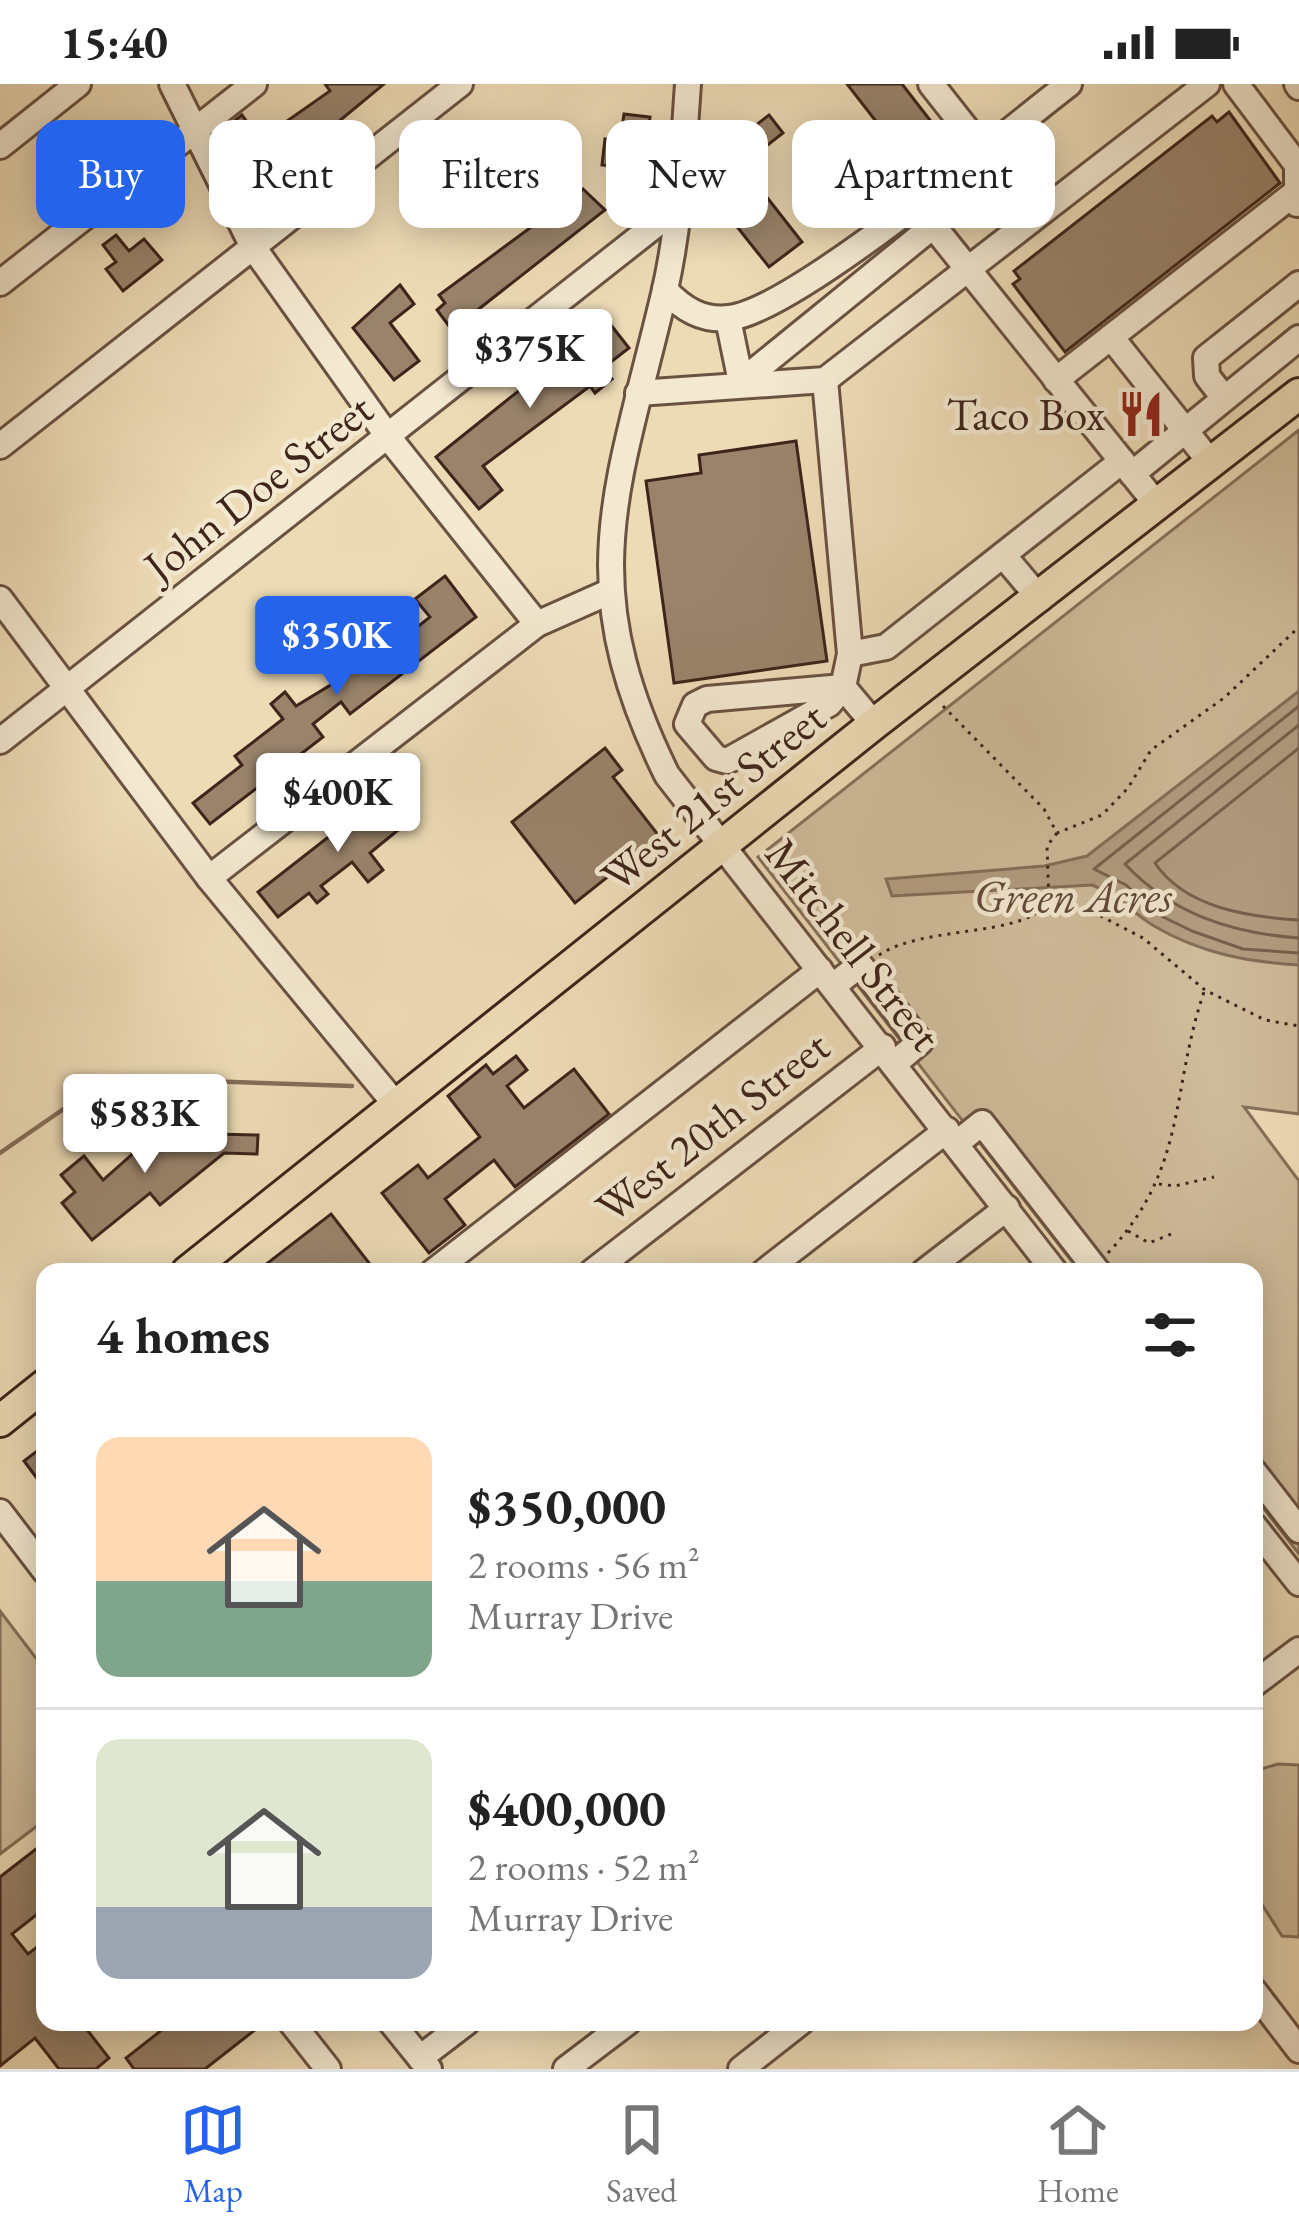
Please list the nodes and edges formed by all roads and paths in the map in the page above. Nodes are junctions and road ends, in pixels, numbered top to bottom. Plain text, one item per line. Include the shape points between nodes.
1 (78, 84) edge
2 (172, 84) edge
3 (254, 84) edge
4 (460, 84) edge
5 (688, 84) edge
6 (931, 84) edge
7 (1069, 84) edge
8 (1207, 84) edge
9 (1236, 84) edge
10 (685, 120) edge
11 (959, 120) edge
12 (1022, 120) edge
13 (196, 129) junction
14 (0, 146) edge
15 (1296, 158) edge
16 (1297, 200) edge
17 (652, 228) edge
18 (674, 228) edge
19 (877, 228) edge
20 (931, 228) edge
21 (935, 228) edge
22 (254, 248) junction
23 (968, 269) junction
24 (0, 284) edge
25 (1299, 284) edge
26 (664, 290) junction
27 (728, 319) junction
28 (1111, 337) junction
29 (1299, 338) edge
30 (825, 380) junction
31 (1056, 380) junction
32 (741, 382) junction
33 (1231, 392) junction
34 (638, 393) junction
35 (1299, 394) edge
36 (1265, 421) junction
37 (1186, 430) junction
38 (389, 438) junction
39 (0, 446) edge
40 (1211, 463) junction
41 (1127, 468) junction
42 (1158, 506) junction
43 (1004, 555) junction
44 (609, 592) junction
45 (0, 599) edge
46 (1040, 599) junction
47 (537, 623) junction
48 (1299, 627) edge
49 (850, 654) junction
50 (843, 687) junction
51 (65, 691) junction
52 (943, 706) dead end
53 (687, 724) junction
54 (874, 724) junction
55 (0, 741) edge
56 (650, 741) junction
57 (1058, 833) junction
58 (723, 847) junction
59 (209, 878) junction
60 (1049, 899) junction
61 (862, 968) junction
62 (827, 978) junction
63 (1204, 990) junction
64 (1299, 1026) edge
65 (889, 1055) junction
66 (397, 1106) junction
67 (952, 1137) junction
68 (1214, 1178) dead end
69 (1158, 1183) junction
70 (1007, 1208) junction
71 (1127, 1230) junction
72 (1176, 1232) dead end
73 (198, 1263) edge
74 (445, 1263) edge
75 (604, 1263) edge
76 (777, 1263) edge
77 (936, 1263) edge
78 (1048, 1263) edge
79 (1091, 1263) edge
80 (1101, 1263) edge
81 (36, 1392) edge
82 (0, 1421) edge
83 (1263, 1483) edge
84 (0, 1512) edge
85 (1299, 1529) edge
86 (1263, 1542) edge
87 (36, 1559) edge
88 (1299, 1583) edge
89 (1299, 1650) edge
90 (1263, 1677) edge
91 (1263, 2003) edge
92 (298, 2031) edge
93 (398, 2031) edge
94 (457, 2031) edge
95 (616, 2031) edge
96 (790, 2031) edge
97 (1299, 2050) edge
98 (424, 2064) edge
99 (328, 2069) edge
100 (566, 2069) edge
101 (741, 2069) edge

1 - 14 street
2 - 13 street
3 - 13 street
4 - 22 street
5 - 10 street, Mitchell Street
6 - 11 street
7 - 12 street
8 - 23 street
9 - 15 street
13 - 22 street
13 - 24 street
15 - 16 street
16 - 28 street
17 - 38 street, John Doe Street
18 - 26 street, Mitchell Street
19 - 27 street via 764,308
20 - 32 street
21 - 23 street
22 - 38 street
22 - 39 street
23 - 30 street
23 - 31 street
25 - 33 street via 1206,358 1207,376
26 - 27 street via 684,310
26 - 34 street, Mitchell Street
27 - 32 street
28 - 31 street
28 - 37 street
29 - 33 street
30 - 32 street
30 - 49 street
31 - 41 street
32 - 34 street
33 - 36 street
33 - 37 street
34 - 44 street, Mitchell Street via 613,506
35 - 36 main road, West 21st Street
36 - 40 main road, West 21st Street
37 - 40 street
37 - 41 street
38 - 47 street
38 - 51 street, John Doe Street
40 - 42 main road, West 21st Street
41 - 42 street
41 - 43 street
42 - 46 main road, West 21st Street
43 - 46 street
43 - 49 street via 886,647
44 - 47 street
44 - 56 street, Mitchell Street via 633,707
45 - 51 street
46 - 54 main road, West 21st Street
47 - 59 street
48 - 57 path via 1224,698 1151,750 1102,814
49 - 50 street
50 - 53 street via 707,699
50 - 53 street via 829,704 727,761
50 - 54 street
51 - 55 street, John Doe Street
51 - 59 street
52 - 57 path
53 - 56 street
54 - 58 main road, West 21st Street
56 - 58 street, Mitchell Street
57 - 60 path via 1047,846
58 - 62 street, Mitchell Street
58 - 66 main road, West 21st Street
59 - 66 street
60 - 61 path via 1026,920 901,941
60 - 63 path via 1143,938
61 - 62 street
61 - 65 street via 920,1042
62 - 65 street, Mitchell Street
62 - 74 street
63 - 64 path via 1265,1021
63 - 69 path
65 - 67 street, Mitchell Street
65 - 75 street, West 20th Street
66 - 73 main road, West 21st Street
67 - 70 street, Mitchell Street
67 - 76 street
67 - 79 street via 982,1123
68 - 69 path
69 - 71 path
70 - 77 street
70 - 78 street, Mitchell Street
71 - 72 path via 1149,1243
71 - 80 path
81 - 82 main road
83 - 85 street
84 - 87 street
86 - 88 street
89 - 90 street
91 - 97 street
92 - 99 street
93 - 98 street
94 - 98 street
95 - 100 street
96 - 101 street

